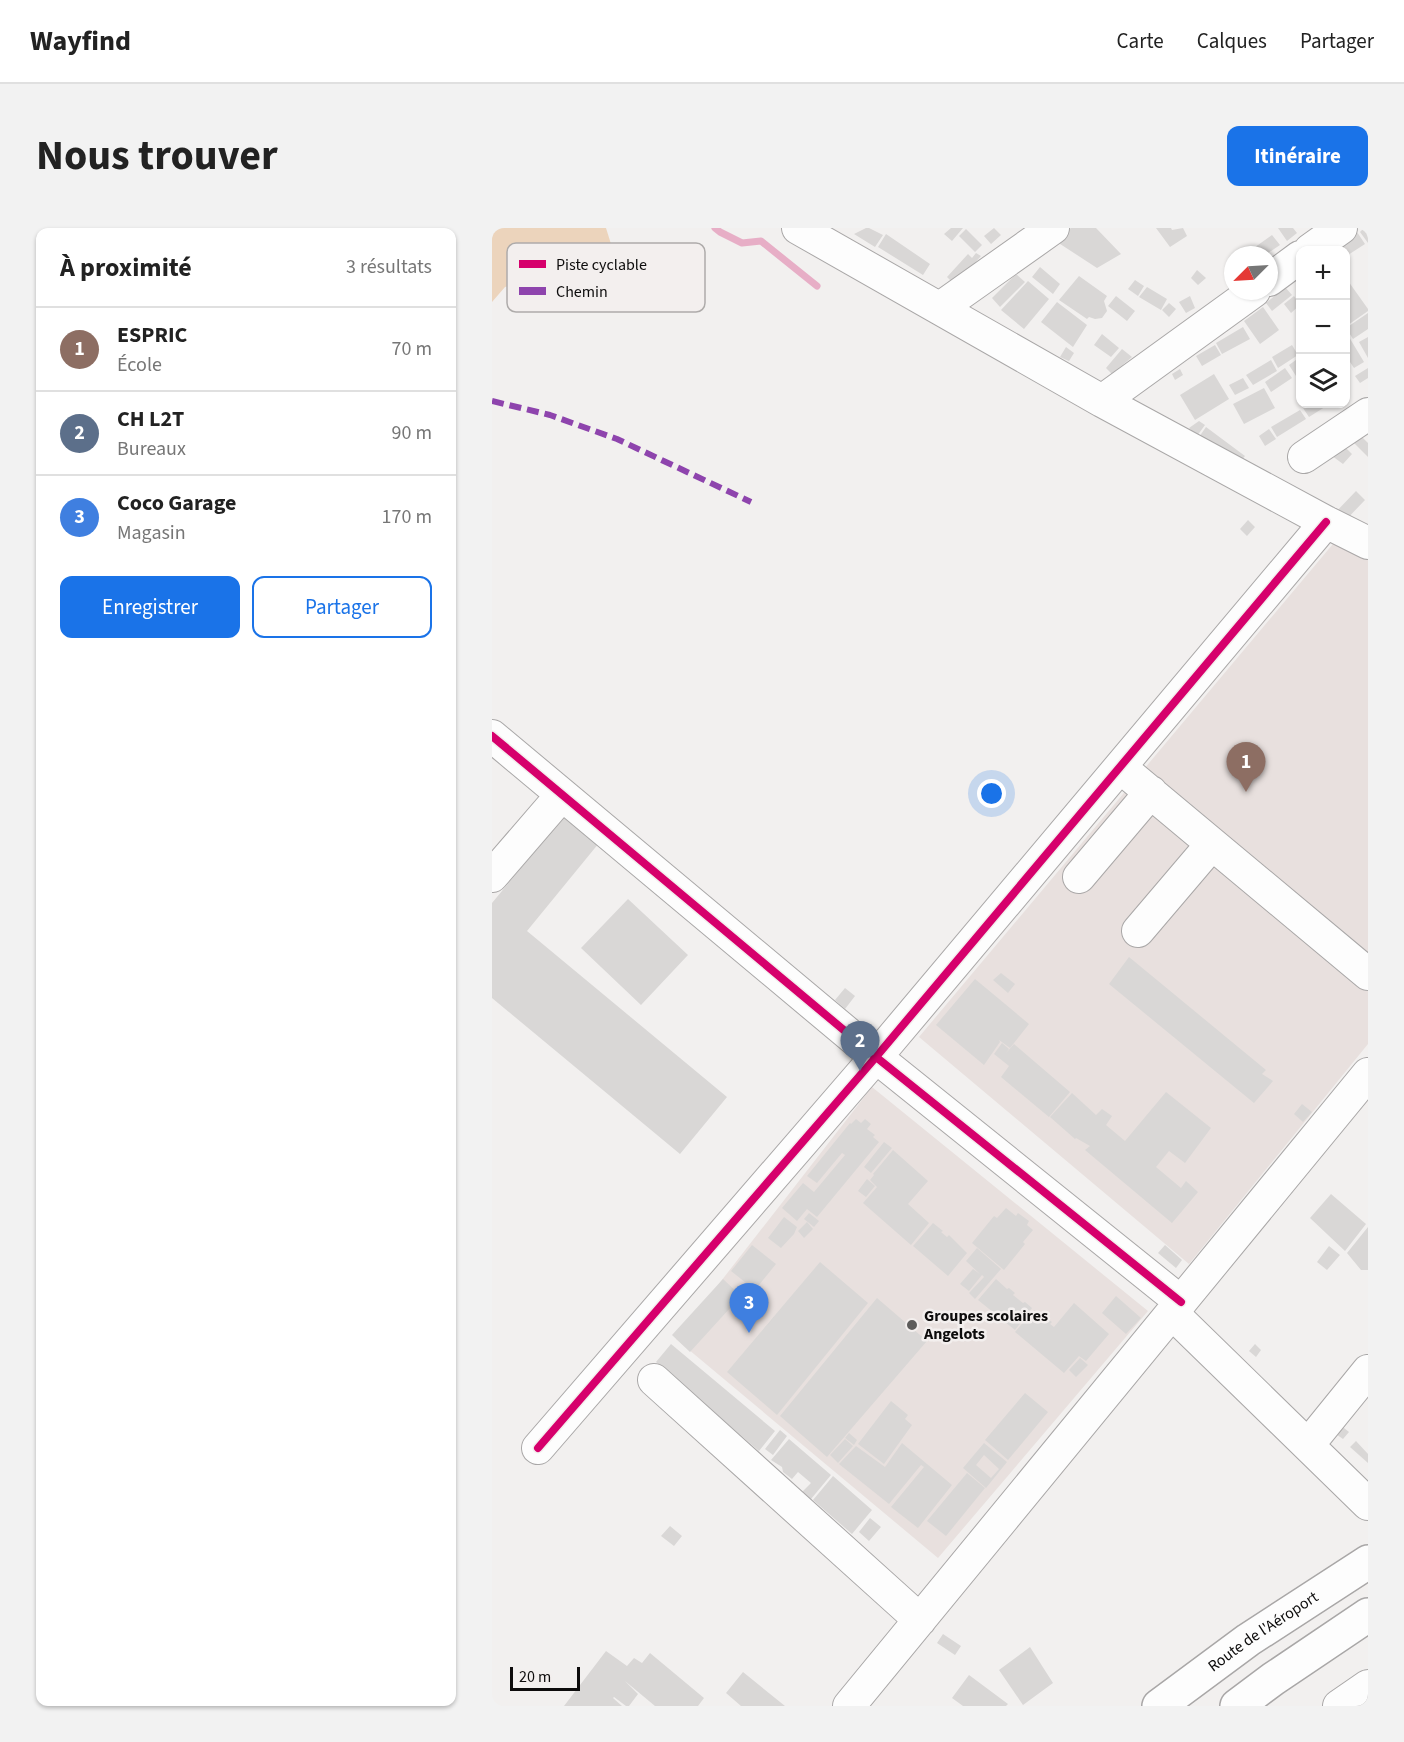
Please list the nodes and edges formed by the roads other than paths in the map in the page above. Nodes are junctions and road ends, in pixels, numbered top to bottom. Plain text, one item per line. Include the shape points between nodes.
1 (798, 228) edge
2 (1053, 228) edge
3 (1341, 228) edge
4 (1316, 246) edge
5 (1296, 261) edge
6 (1278, 274) edge
7 (1242, 300) edge
8 (940, 308) junction
9 (1102, 401) junction
10 (1368, 414) edge
11 (1304, 457) dead end
12 (1326, 522) junction
13 (1368, 543) edge
14 (492, 736) edge
15 (1120, 767) junction
16 (1151, 792) junction
17 (561, 796) junction
18 (1212, 844) junction
19 (492, 876) edge
20 (1079, 877) dead end
21 (1138, 931) dead end
22 (1368, 974) edge
23 (876, 1057) junction
24 (1368, 1074) edge
25 (1177, 1307) junction
26 (1368, 1371) edge
27 (654, 1380) dead end
28 (1308, 1445) junction
29 (538, 1448) dead end
30 (1368, 1504) edge
31 (1368, 1562) edge
32 (1368, 1615) edge
33 (920, 1620) junction
34 (849, 1706) edge
35 (1159, 1706) edge
36 (1237, 1706) edge

1 - 8 street
2 - 8 street
3 - 4 street
5 - 6 street
7 - 9 street
8 - 9 street
9 - 12 street
10 - 11 street
12 - 13 street
12 - 15 street
14 - 17 street
15 - 16 street
15 - 23 street
16 - 18 street
16 - 20 street
17 - 19 street
17 - 23 street
18 - 21 street
18 - 22 street
23 - 25 street
23 - 29 street
24 - 25 street
25 - 28 street
25 - 33 street
26 - 28 street
27 - 33 street
28 - 30 street
31 - 35 highway, Route de l'Aéroport via 1248,1640
32 - 36 highway
33 - 34 street

